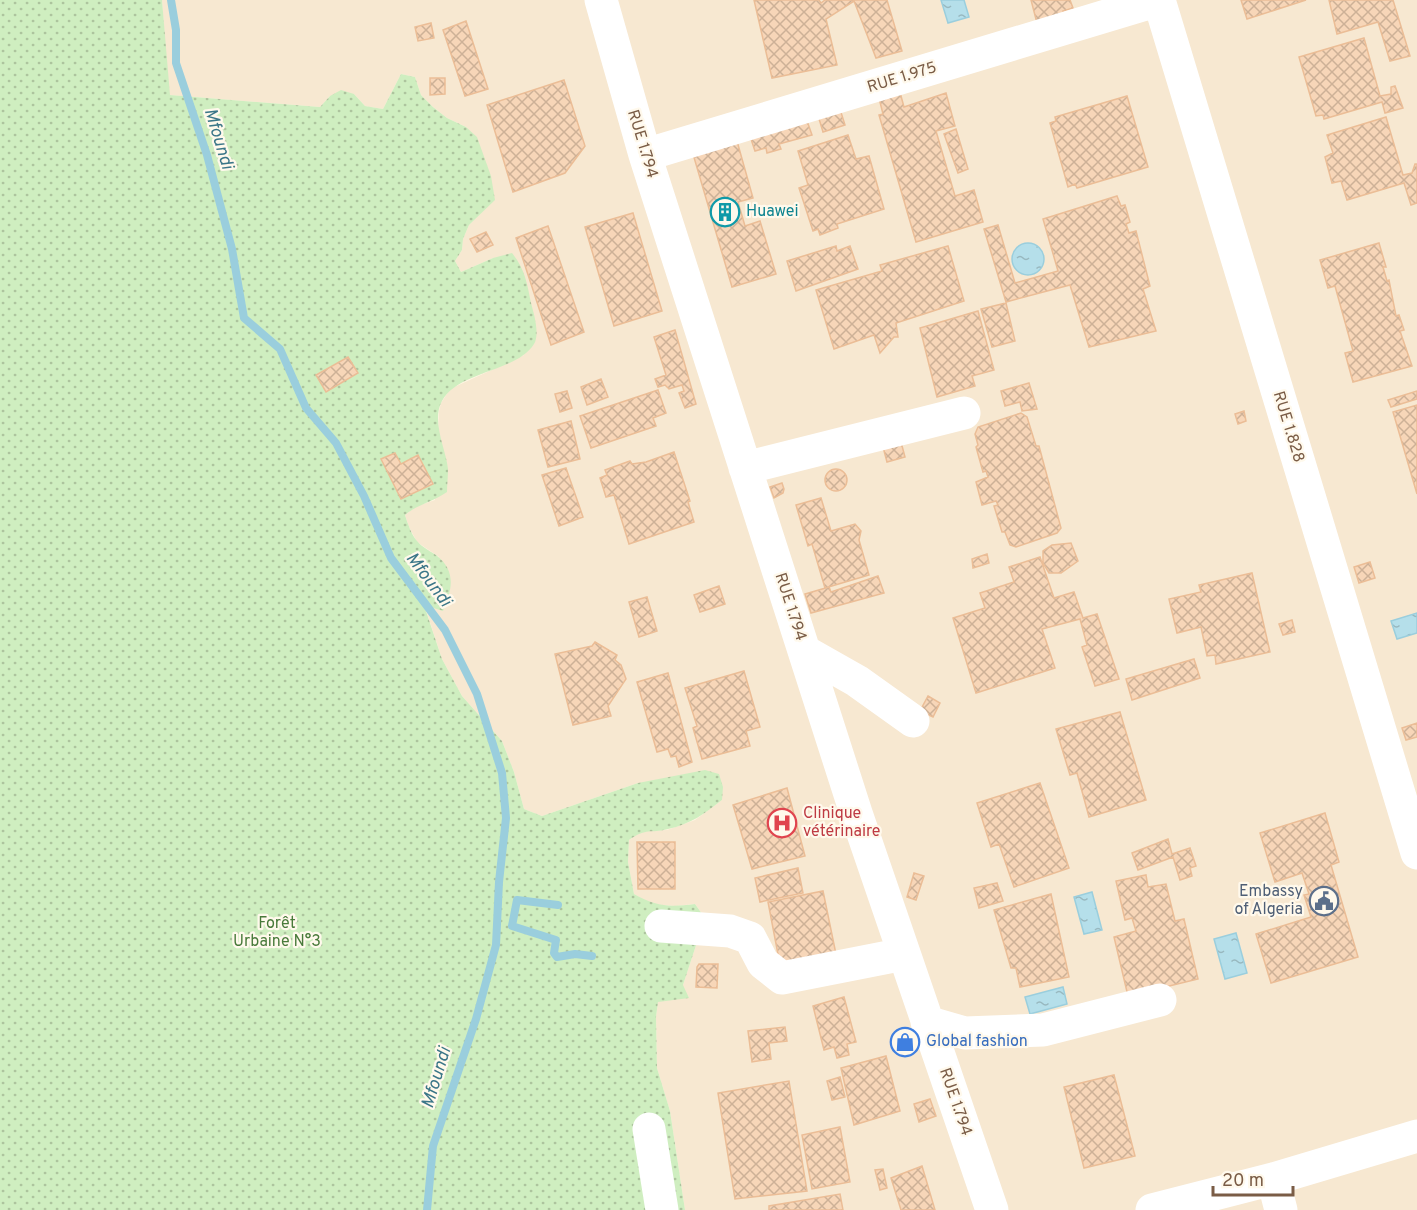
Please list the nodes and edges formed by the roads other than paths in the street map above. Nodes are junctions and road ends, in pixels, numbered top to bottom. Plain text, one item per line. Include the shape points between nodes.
1 (601, 0) edge
2 (1159, 0) edge
3 (645, 155) junction
4 (964, 414) dead end
5 (745, 468) junction
6 (804, 651) junction
7 (913, 721) dead end
8 (1417, 853) edge
9 (661, 926) dead end
10 (904, 954) junction
11 (1160, 1000) dead end
12 (927, 1022) junction
13 (649, 1129) dead end
14 (1417, 1136) edge
15 (1273, 1179) junction
16 (662, 1210) edge
17 (992, 1210) edge
18 (1152, 1210) edge
19 (1281, 1210) edge

1 - 3 street, RUE 1.794
2 - 3 street, RUE 1.975
2 - 8 street, RUE 1.828
3 - 5 street, RUE 1.794
4 - 5 street
5 - 6 street, RUE 1.794
6 - 7 street via 857,681
6 - 10 street, RUE 1.794
9 - 10 street via 730,931 750,938 764,963 782,978
10 - 12 street, RUE 1.794
11 - 12 street via 1043,1030 965,1033
12 - 17 street, RUE 1.794
13 - 16 street
14 - 15 street
15 - 18 street
15 - 19 street

